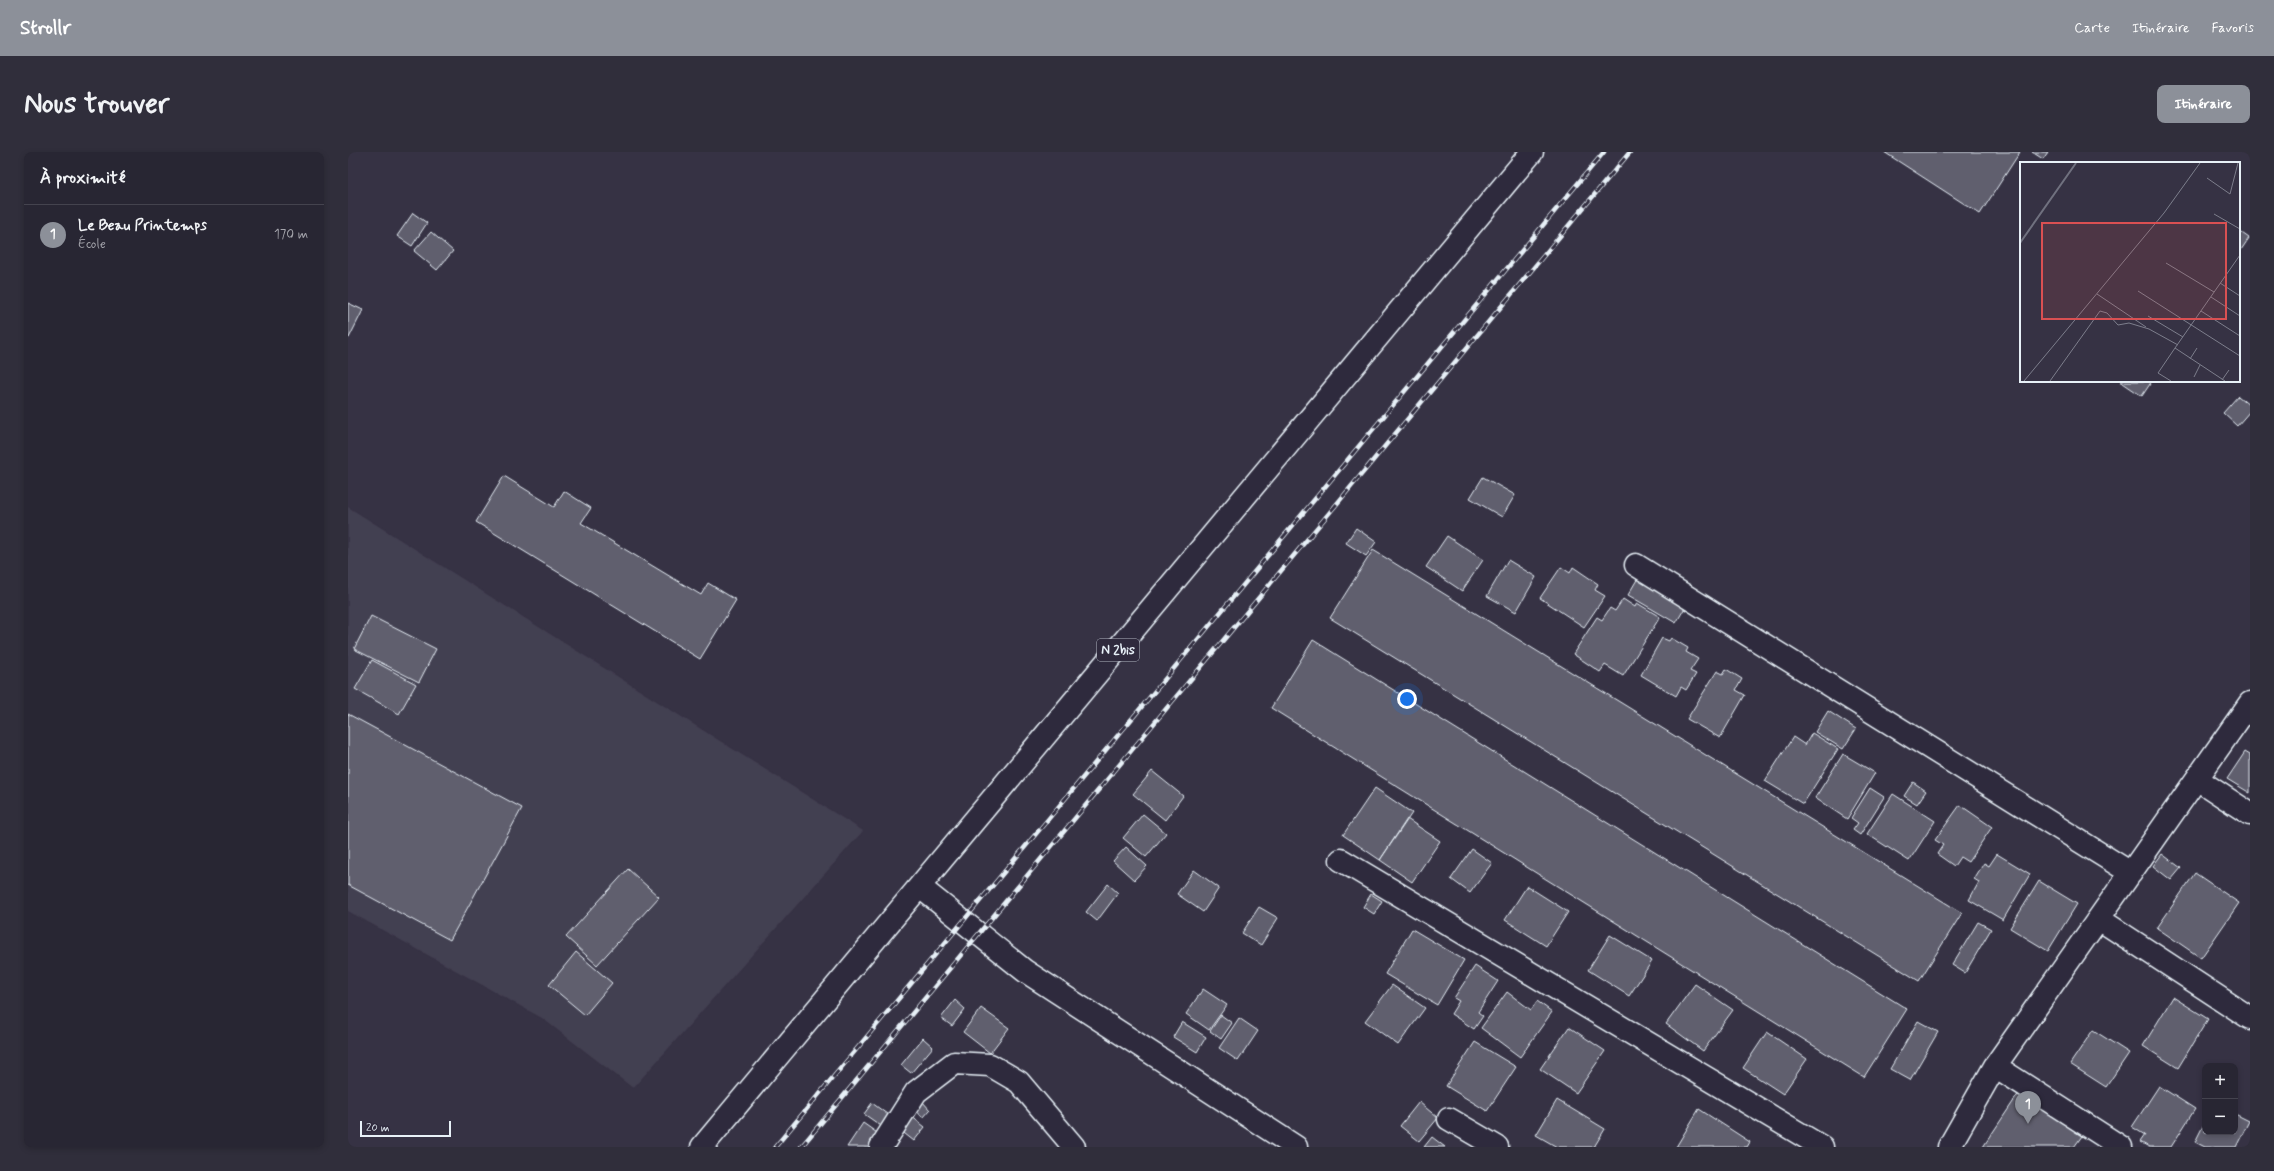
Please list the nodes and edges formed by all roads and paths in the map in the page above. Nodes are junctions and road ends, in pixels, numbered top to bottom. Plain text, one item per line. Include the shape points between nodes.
1 (1532, 152) edge
2 (1636, 565) dead end
3 (2250, 703) edge
4 (2197, 779) junction
5 (2250, 814) edge
6 (1341, 860) dead end
7 (2130, 873) junction
8 (920, 887) junction
9 (2099, 919) junction
10 (2250, 1018) edge
11 (1995, 1066) junction
12 (1449, 1119) dead end
13 (702, 1147) edge
14 (881, 1147) edge
15 (1074, 1147) edge
16 (1296, 1147) edge
17 (1497, 1147) edge
18 (1822, 1147) edge
19 (1949, 1147) edge
20 (2121, 1147) edge

1 - 8 street, N 2bis
2 - 7 street
3 - 4 street
4 - 5 street
4 - 7 street
6 - 18 street
7 - 9 street
8 - 13 street, N 2bis
8 - 16 street via 1024,971
9 - 10 street
9 - 11 street
11 - 19 street
11 - 20 street
12 - 17 street
14 - 15 street via 916,1092 954,1063 990,1065 1019,1082

